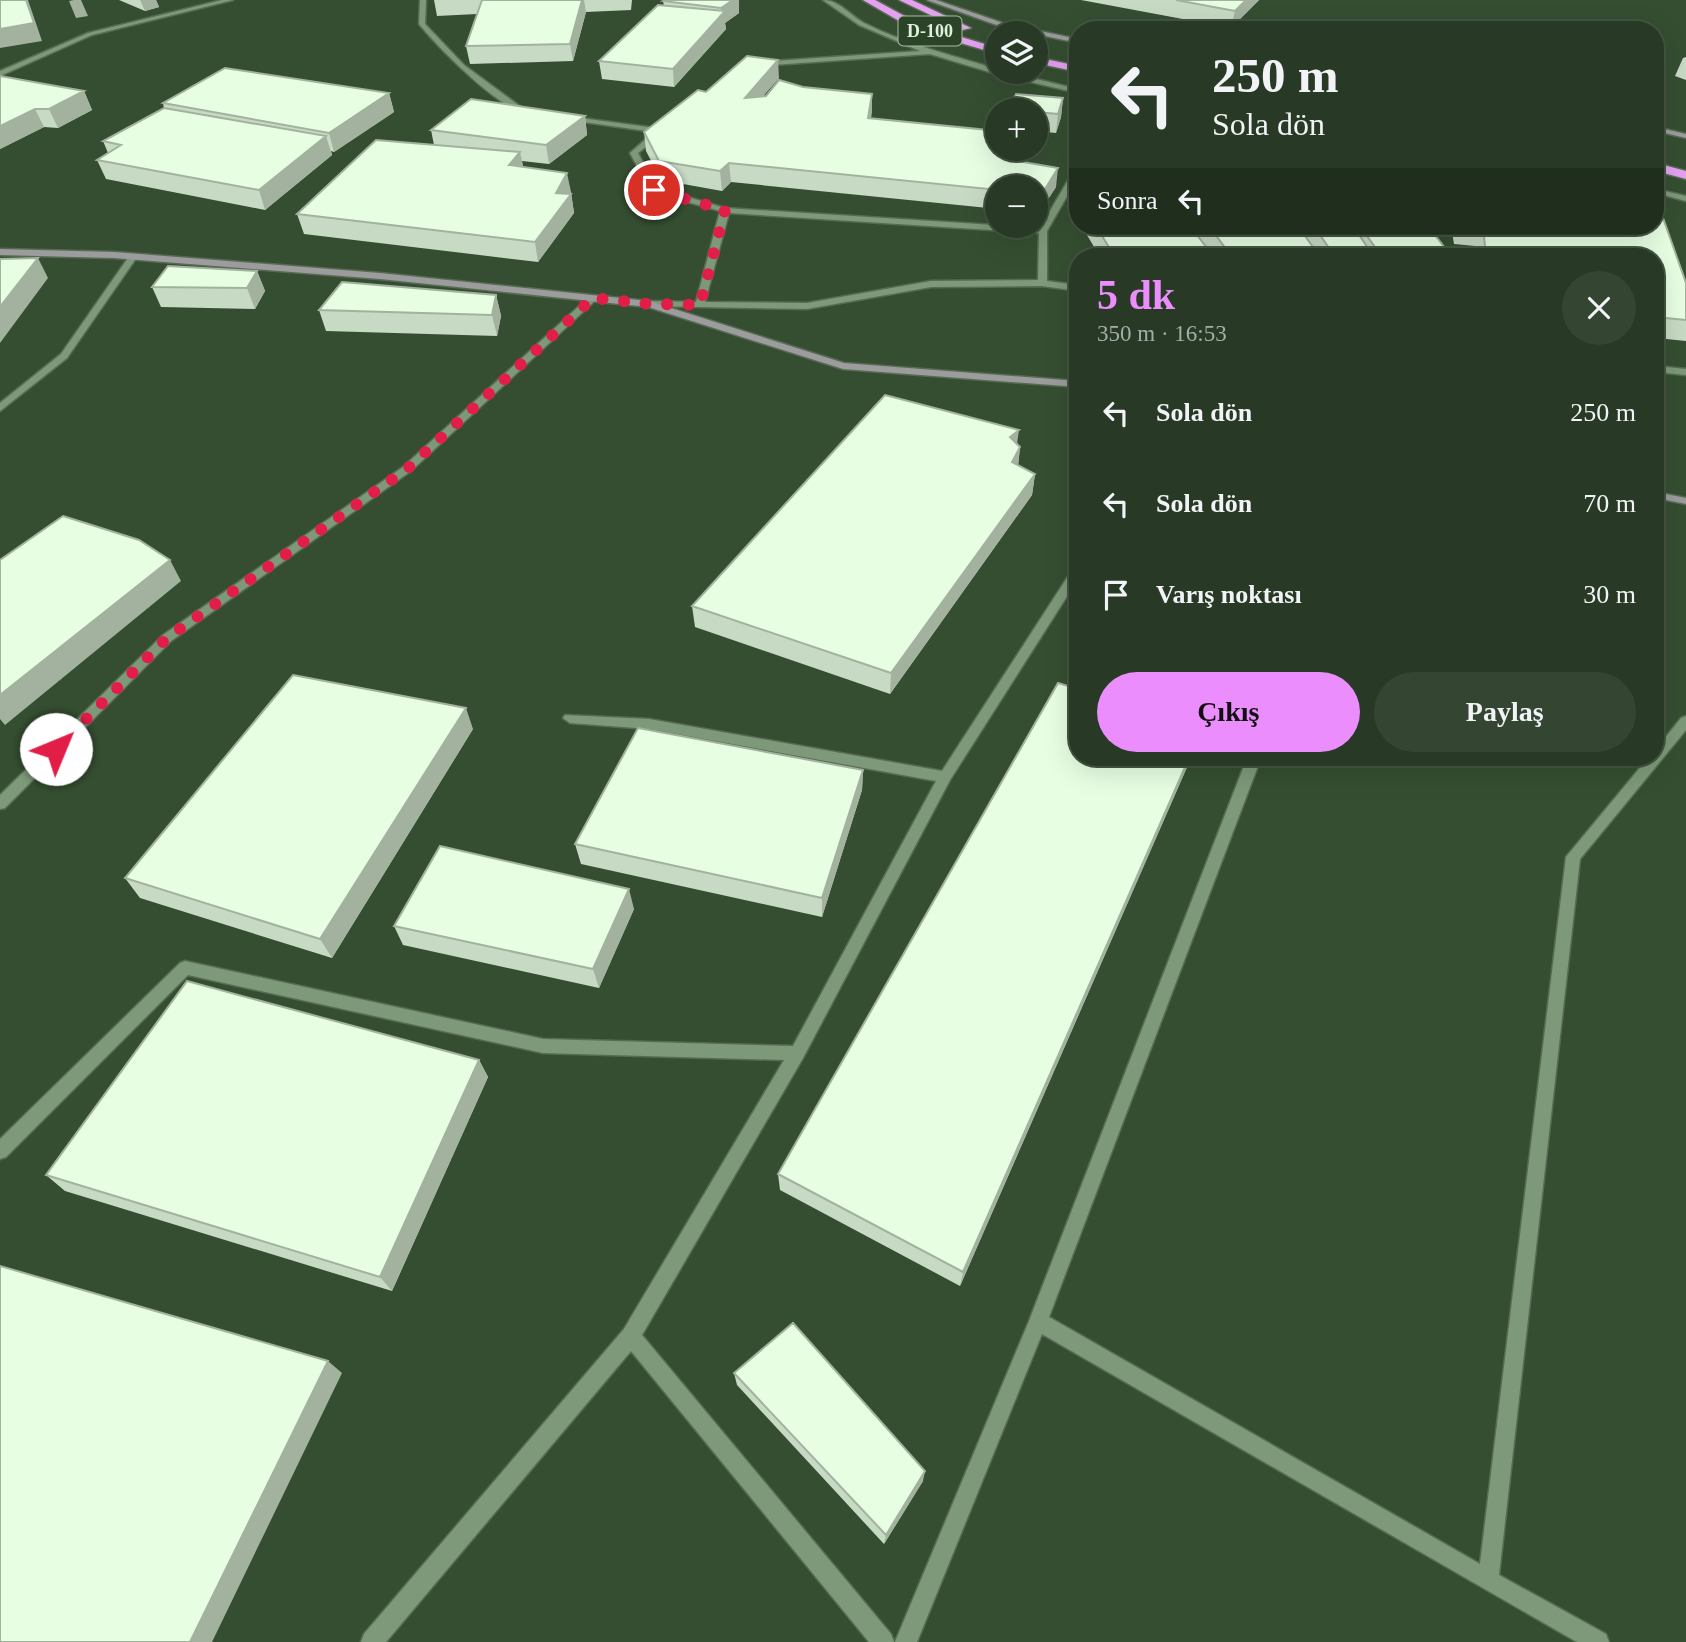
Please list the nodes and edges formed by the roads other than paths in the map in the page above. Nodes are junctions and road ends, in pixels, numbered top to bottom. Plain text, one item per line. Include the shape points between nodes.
1 (230, 0) edge
2 (423, 0) edge
3 (826, 0) edge
4 (868, 0) edge
5 (905, 0) edge
6 (930, 0) edge
7 (985, 34) edge
8 (1069, 39) edge
9 (985, 47) edge
10 (1048, 51) edge
11 (930, 52) junction
12 (1069, 56) edge
13 (1048, 63) edge
14 (750, 65) edge
15 (985, 67) edge
16 (1069, 67) edge
17 (0, 74) edge
18 (1048, 84) edge
19 (1069, 89) edge
20 (537, 114) edge
21 (564, 117) edge
22 (669, 123) edge
23 (660, 131) junction
24 (1664, 131) edge
25 (1686, 136) edge
26 (1664, 169) edge
27 (1686, 175) edge
28 (1069, 186) edge
29 (1664, 193) edge
30 (1686, 198) edge
31 (725, 210) junction
32 (1048, 223) edge
33 (985, 228) edge
34 (1043, 238) edge
35 (0, 252) edge
36 (133, 257) junction
37 (1042, 283) junction
38 (1069, 287) edge
39 (593, 298) junction
40 (649, 304) junction
41 (700, 305) junction
42 (1664, 370) edge
43 (1686, 372) edge
44 (1069, 383) edge
45 (0, 408) edge
46 (1664, 497) edge
47 (1686, 501) edge
48 (1069, 584) edge
49 (570, 718) dead end
50 (1686, 721) edge
51 (1664, 747) edge
52 (1251, 766) edge
53 (1648, 766) edge
54 (945, 777) junction
55 (0, 804) edge
56 (797, 1053) junction
57 (0, 1152) edge
58 (1038, 1321) junction
59 (631, 1336) junction
60 (1488, 1580) junction
61 (372, 1642) edge
62 (883, 1642) edge
63 (906, 1642) edge
64 (1598, 1642) edge

1 - 17 street via 90,34
2 - 20 street via 422,24 461,67 523,112
3 - 11 street via 861,24
4 - 9 highway, D-100 via 918,27
5 - 7 highway, D-100
6 - 8 street via 1004,26
10 - 12 highway
11 - 14 street
11 - 15 street
13 - 16 highway
18 - 19 street
21 - 23 street
22 - 23 street
23 - 31 street via 634,153 654,190
24 - 25 street
26 - 27 highway
28 - 32 street
29 - 30 street
31 - 33 street
31 - 41 street
34 - 37 street
35 - 36 street
36 - 39 street
36 - 45 street via 64,356
37 - 38 street
37 - 41 street via 931,284 807,306
39 - 40 street
39 - 55 street via 407,469 167,638
40 - 41 street
40 - 44 street via 843,366
42 - 43 street
46 - 47 street
48 - 54 street
49 - 54 street via 649,724
50 - 51 street
52 - 58 street
53 - 60 street via 1573,857
54 - 56 street
56 - 57 street via 543,1046 185,968
56 - 59 street
58 - 60 street
58 - 63 street
59 - 61 street
59 - 62 street
60 - 64 street

